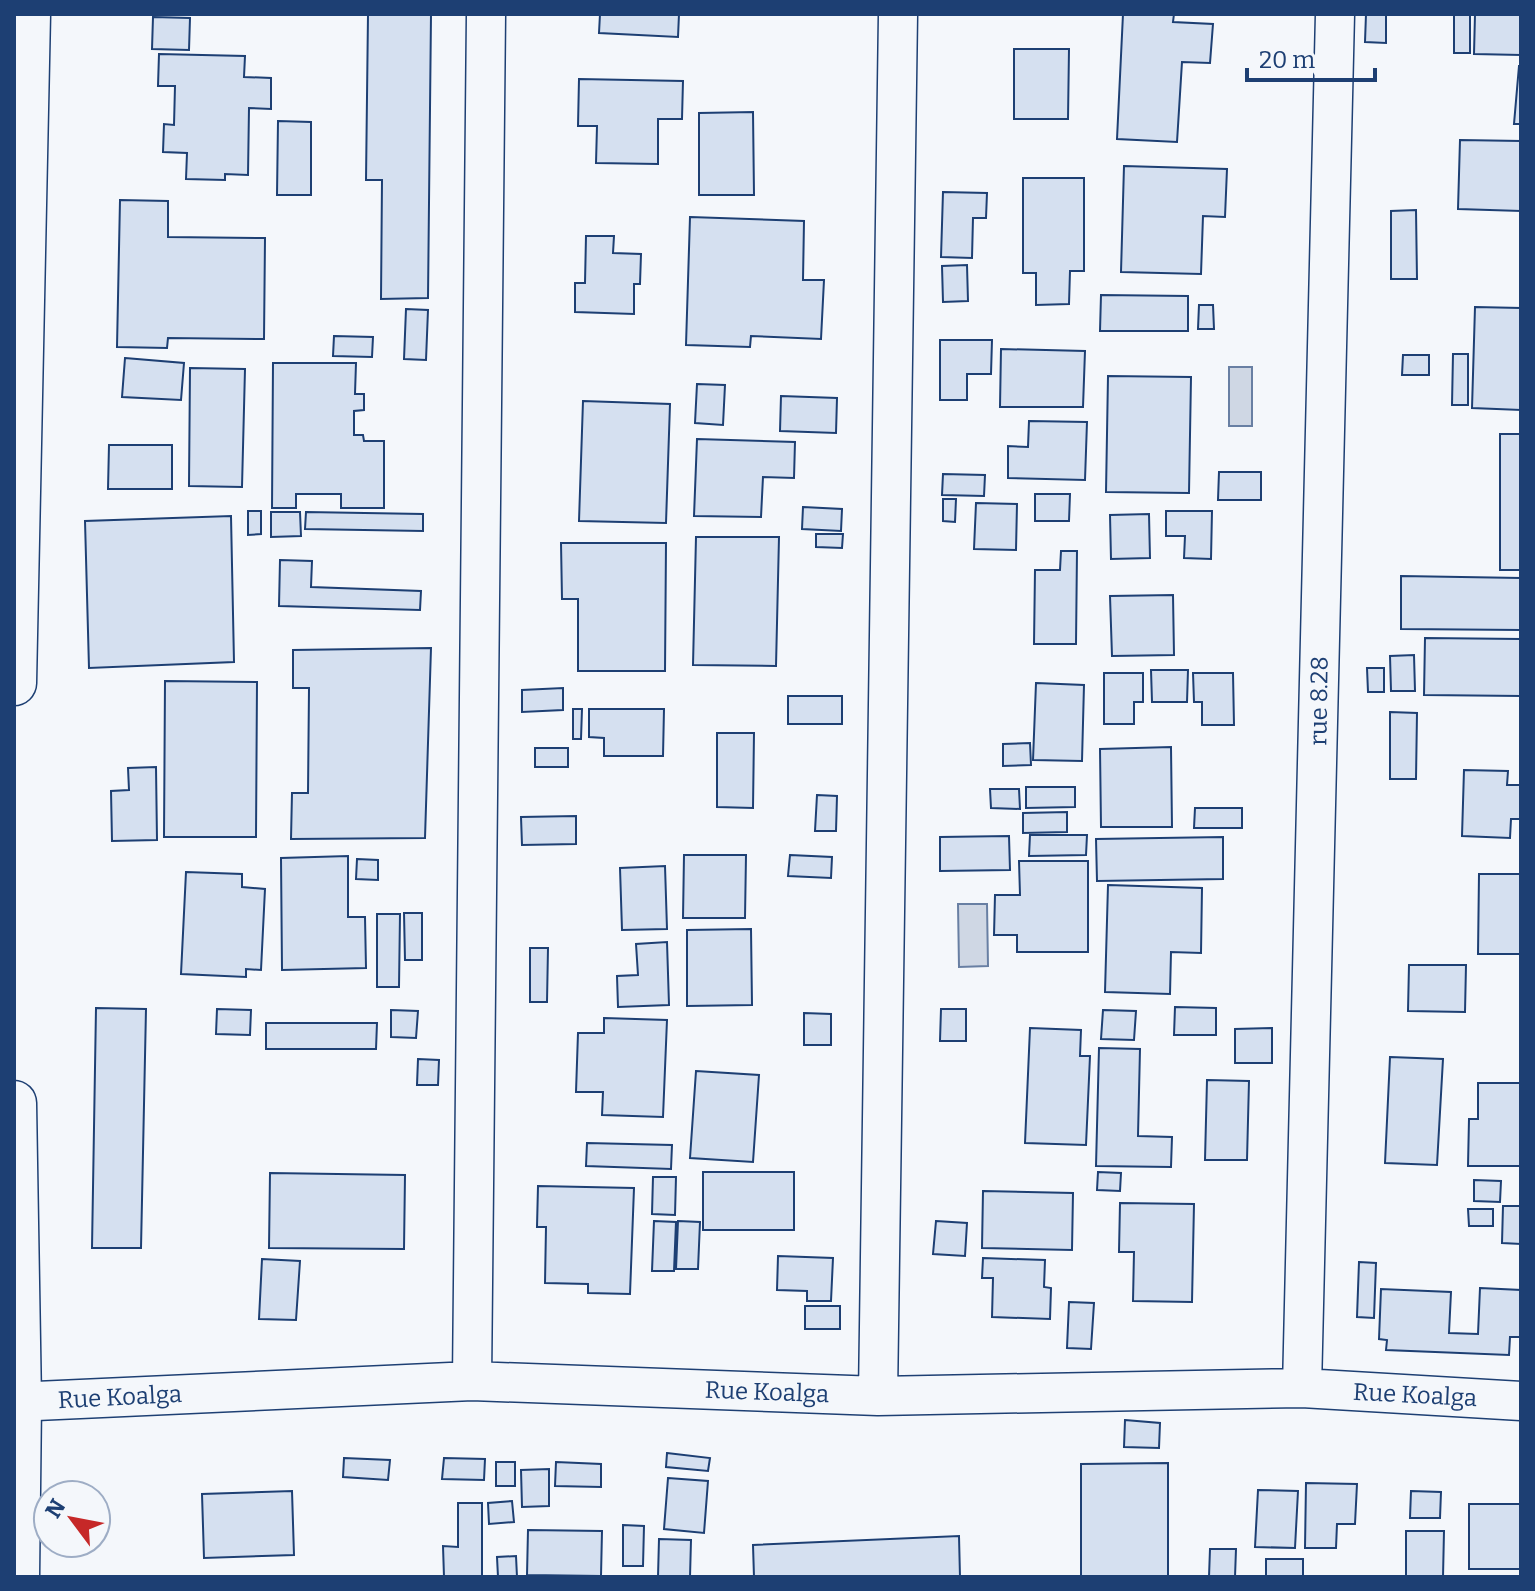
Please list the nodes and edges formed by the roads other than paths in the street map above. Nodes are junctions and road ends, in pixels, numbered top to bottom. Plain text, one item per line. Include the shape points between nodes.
1 (28, 14) edge
2 (486, 14) edge
3 (898, 14) edge
4 (1335, 14) edge
5 (14, 683) edge
6 (14, 1103) edge
7 (472, 1381) junction
8 (1302, 1388) junction
9 (878, 1396) junction
10 (1521, 1401) edge
11 (17, 1402) edge
12 (17, 1577) edge

1 - 5 highway
2 - 7 street
3 - 9 street
4 - 8 street, rue 8.28
6 - 11 highway
7 - 9 street, Rue Koalga
7 - 11 street, Rue Koalga
8 - 9 street, Rue Koalga
8 - 10 street, Rue Koalga
11 - 12 highway

